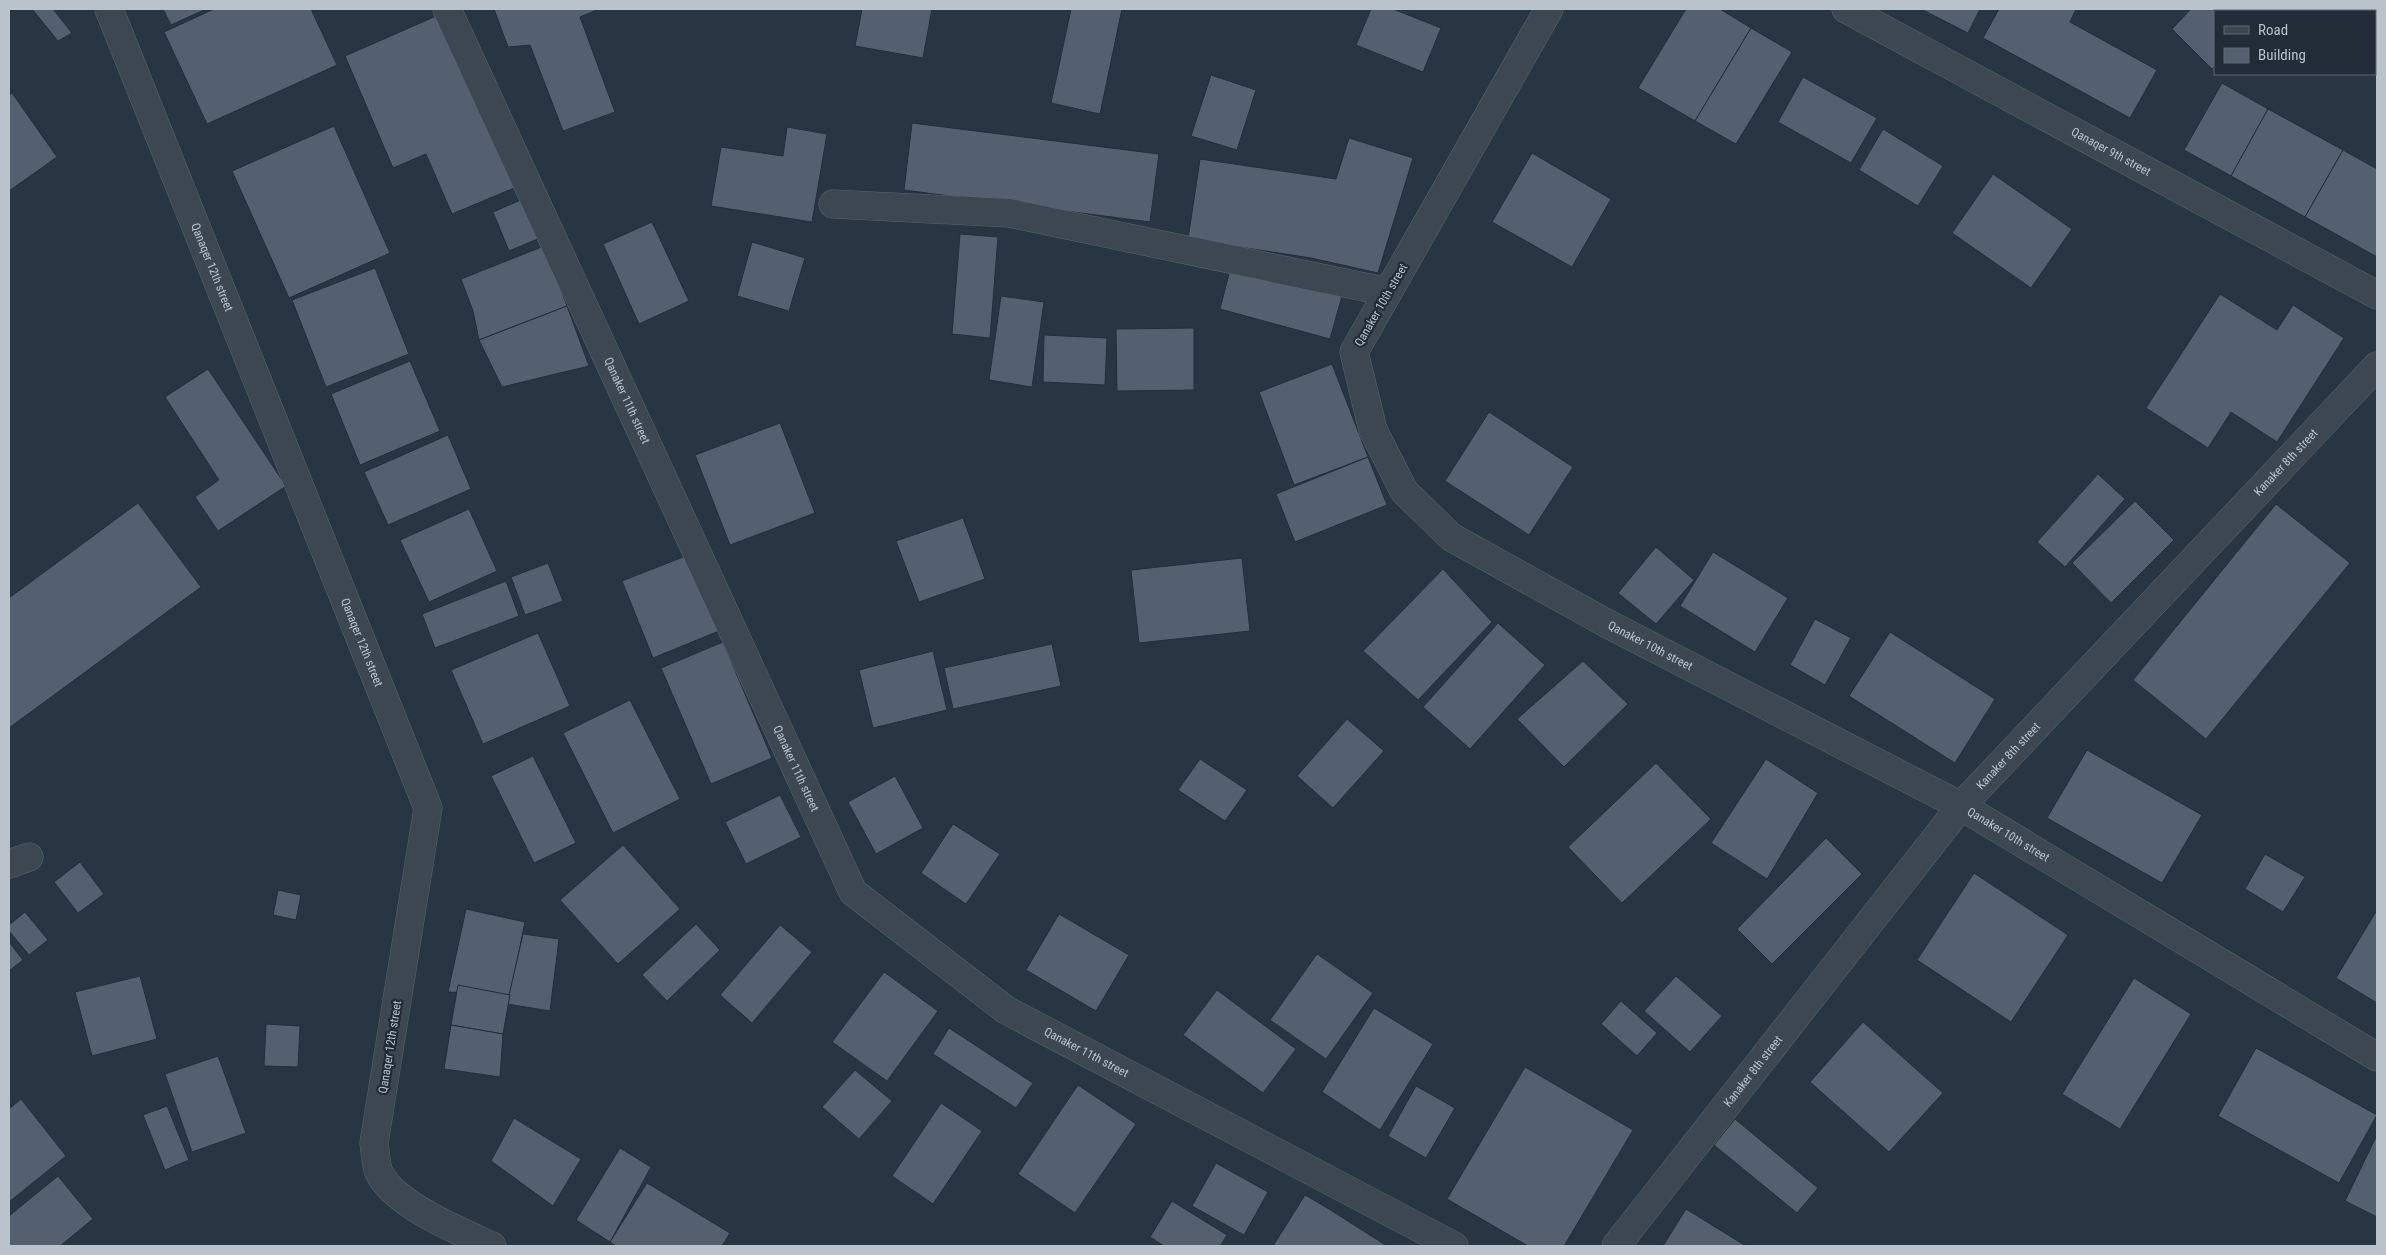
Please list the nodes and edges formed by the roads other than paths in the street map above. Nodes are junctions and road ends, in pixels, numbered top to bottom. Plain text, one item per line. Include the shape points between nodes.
1 (108, 9) edge
2 (447, 9) edge
3 (1549, 9) edge
4 (1846, 9) edge
5 (833, 204) dead end
6 (1388, 292) junction
7 (2377, 295) edge
8 (2377, 366) edge
9 (1961, 806) junction
10 (2377, 1057) edge
11 (492, 1246) edge
12 (1454, 1246) edge
13 (1616, 1246) edge

1 - 11 street, Qanaqer 12th street via 428,808 374,1143 379,1171 401,1198 447,1226
2 - 12 street, Qanaker 11th street via 854,892 1006,1010
3 - 6 street, Qanaker 10th street
4 - 7 street, Qanaqer 9th street
5 - 6 street via 1009,213
6 - 9 street, Qanaker 10th street via 1354,352 1373,430 1404,491 1451,537 1606,624
8 - 9 street, Kanaker 8th street
9 - 10 street, Qanaker 10th street
9 - 13 street, Kanaker 8th street

